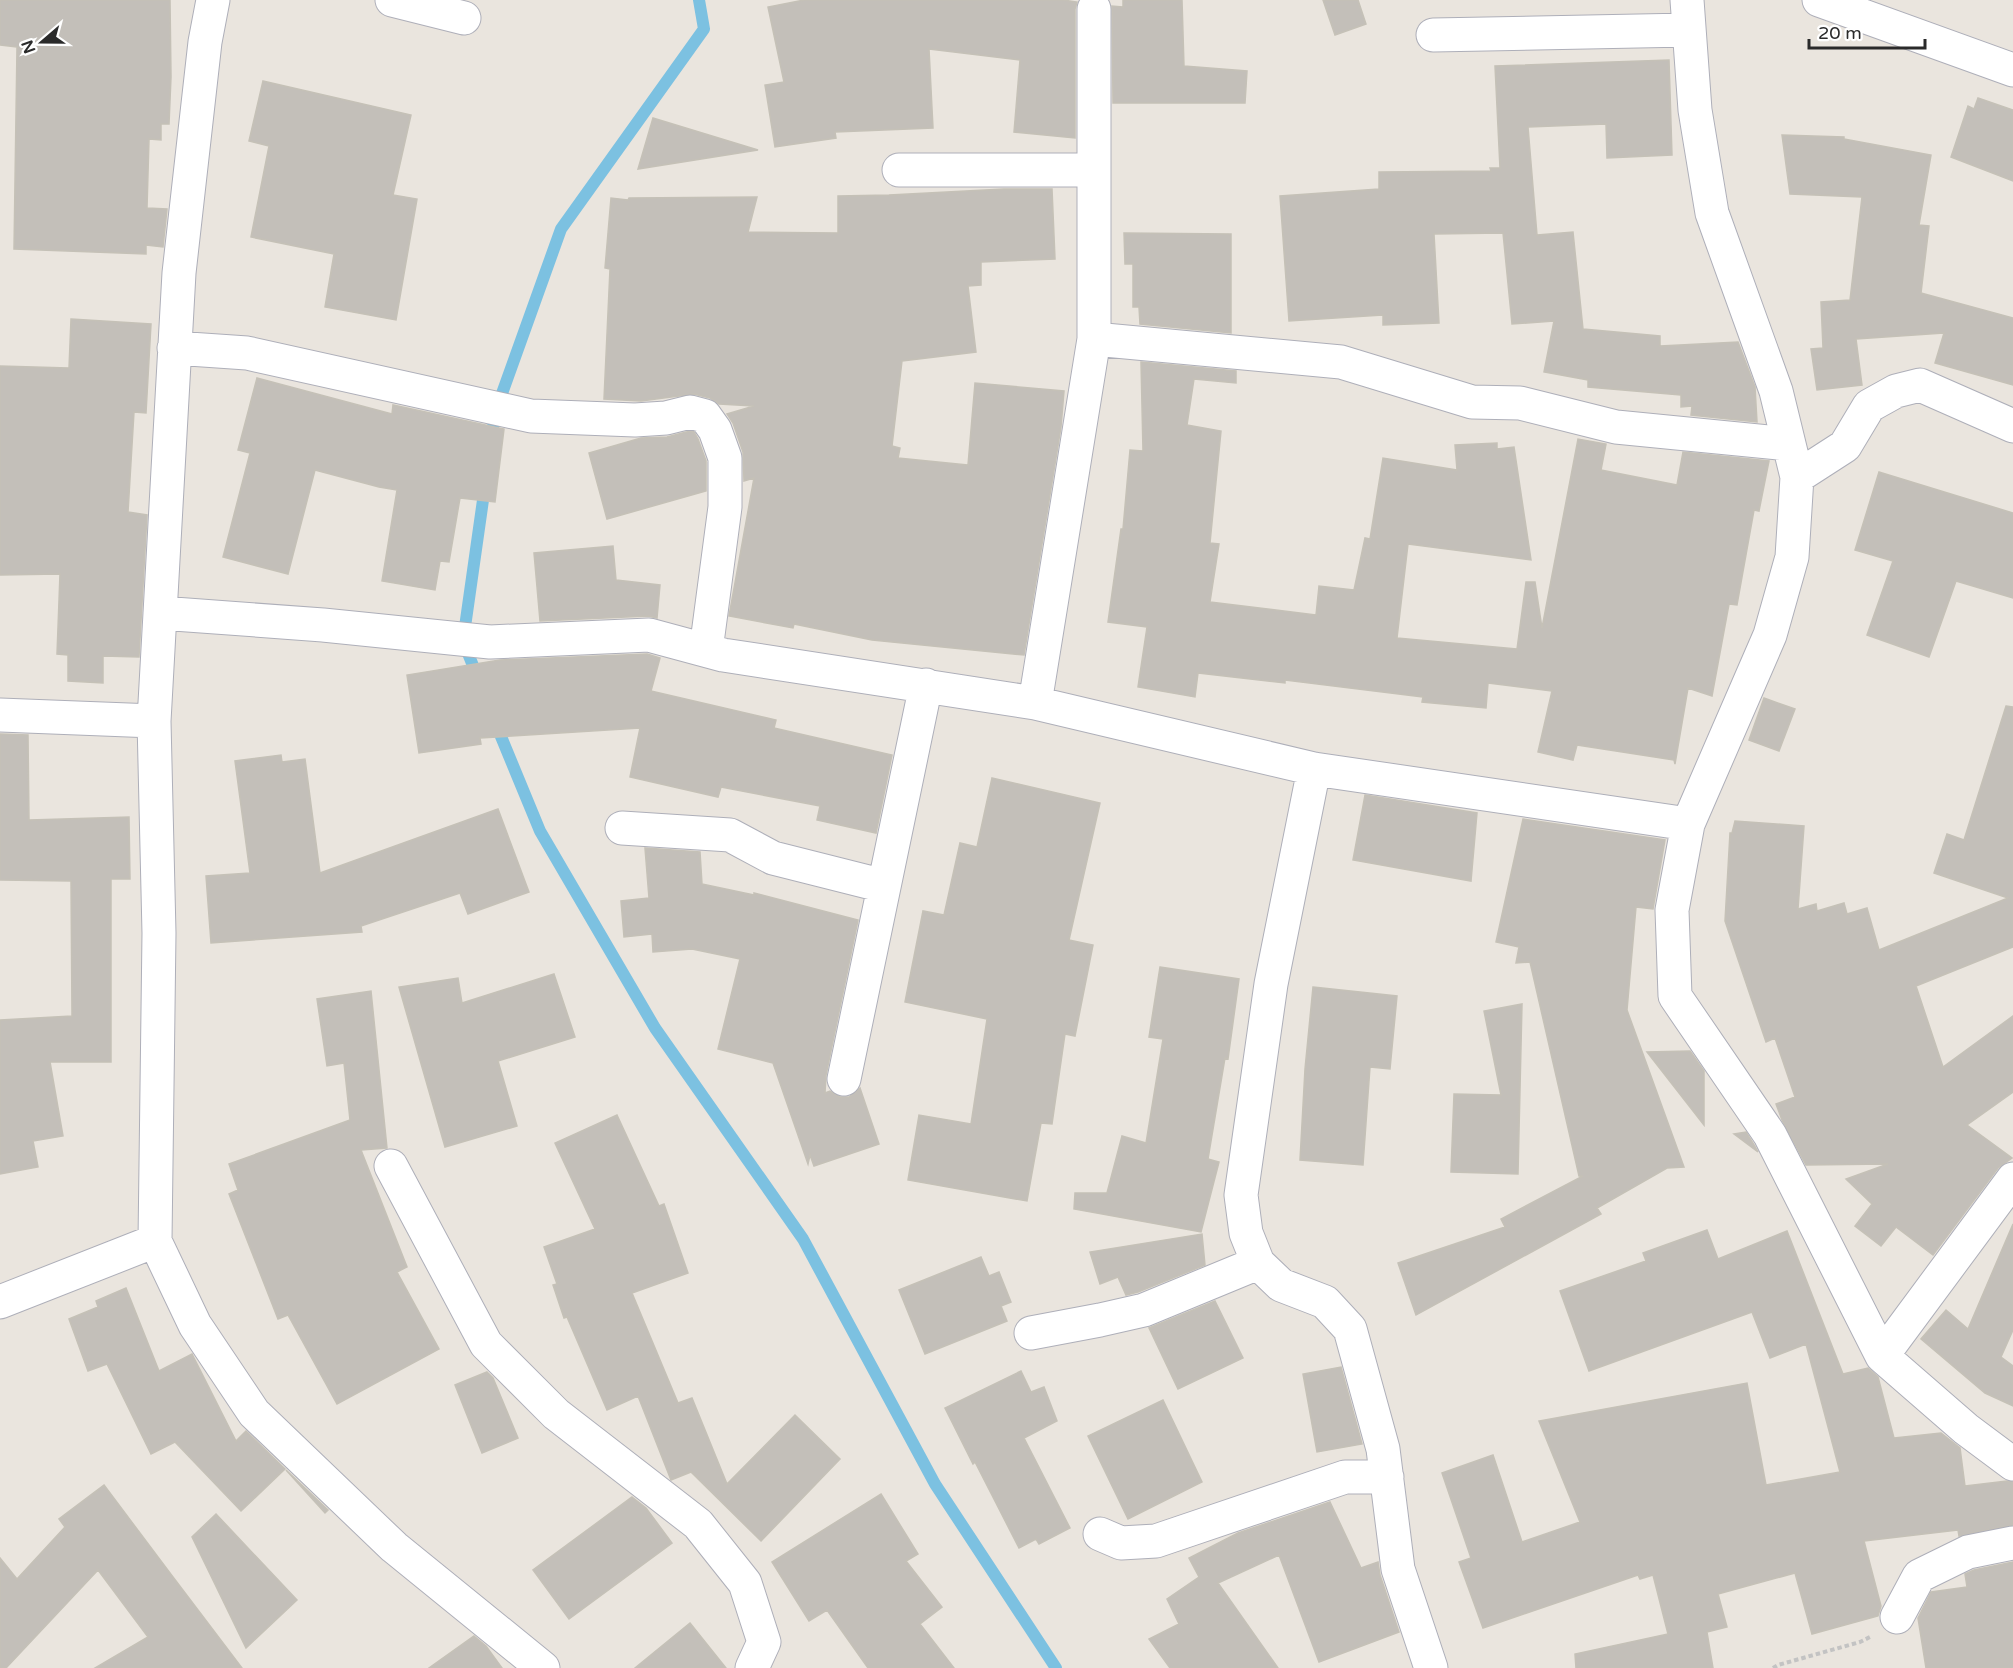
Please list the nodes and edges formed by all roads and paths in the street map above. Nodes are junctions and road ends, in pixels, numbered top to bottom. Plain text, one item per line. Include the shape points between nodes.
1 (213, 0) edge
2 (392, 0) edge
3 (1819, 0) edge
4 (1094, 9) dead end
5 (1688, 15) edge
6 (464, 18) dead end
7 (1433, 35) dead end
8 (2013, 70) edge
9 (899, 170) dead end
10 (1094, 170) junction
11 (1094, 339) junction
12 (174, 348) junction
13 (2013, 426) edge
14 (1789, 444) junction
15 (1797, 477) junction
16 (160, 613) junction
17 (706, 650) junction
18 (926, 685) junction
19 (1035, 704) junction
20 (0, 715) edge
21 (154, 721) junction
22 (1314, 769) junction
23 (1688, 824) junction
24 (622, 828) dead end
25 (884, 886) junction
26 (844, 1079) dead end
27 (391, 1166) dead end
28 (2013, 1179) edge
29 (154, 1241) junction
30 (1258, 1263) junction
31 (0, 1302) edge
32 (1031, 1333) dead end
33 (1882, 1356) junction
34 (2013, 1464) edge
35 (1387, 1477) junction
36 (1100, 1534) dead end
37 (2013, 1543) edge
38 (1897, 1617) joint
39 (543, 1668) edge
40 (752, 1668) edge
41 (1431, 1668) edge
42 (1773, 1668) edge

1 - 12 street via 183,238
2 - 6 street
3 - 8 street
4 - 10 street
5 - 7 street
5 - 14 street via 1695,110 1712,213 1776,391
9 - 10 street
10 - 11 street
11 - 14 street via 1341,362 1472,402 1520,403 1616,427
11 - 19 street
12 - 16 street
12 - 17 street via 247,353 531,416 635,420 690,412 705,416 715,430 725,458 725,507
13 - 15 street via 1920,385 1896,391 1869,406 1845,446
14 - 15 street
15 - 23 street via 1791,557 1770,635
16 - 17 street via 490,642 649,635
16 - 21 street
17 - 18 street
18 - 19 street
18 - 25 street
19 - 22 street
20 - 21 street
21 - 29 street via 159,933
22 - 23 street
22 - 30 street via 1271,984 1241,1195 1246,1233
23 - 33 street via 1672,910 1675,996 1770,1135
24 - 25 street via 730,835 773,858
25 - 26 street
27 - 40 street via 486,1344 556,1414 698,1524 745,1582 764,1642
28 - 33 street
29 - 31 street
29 - 39 street via 195,1325 254,1413 394,1547
30 - 32 street via 1144,1310
30 - 35 street via 1281,1285 1325,1302 1350,1329
33 - 34 street
35 - 36 street via 1345,1477 1156,1541 1121,1543
35 - 41 street via 1398,1569
37 - 38 street via 1968,1552 1919,1575
38 - 42 path via 1860,1642

